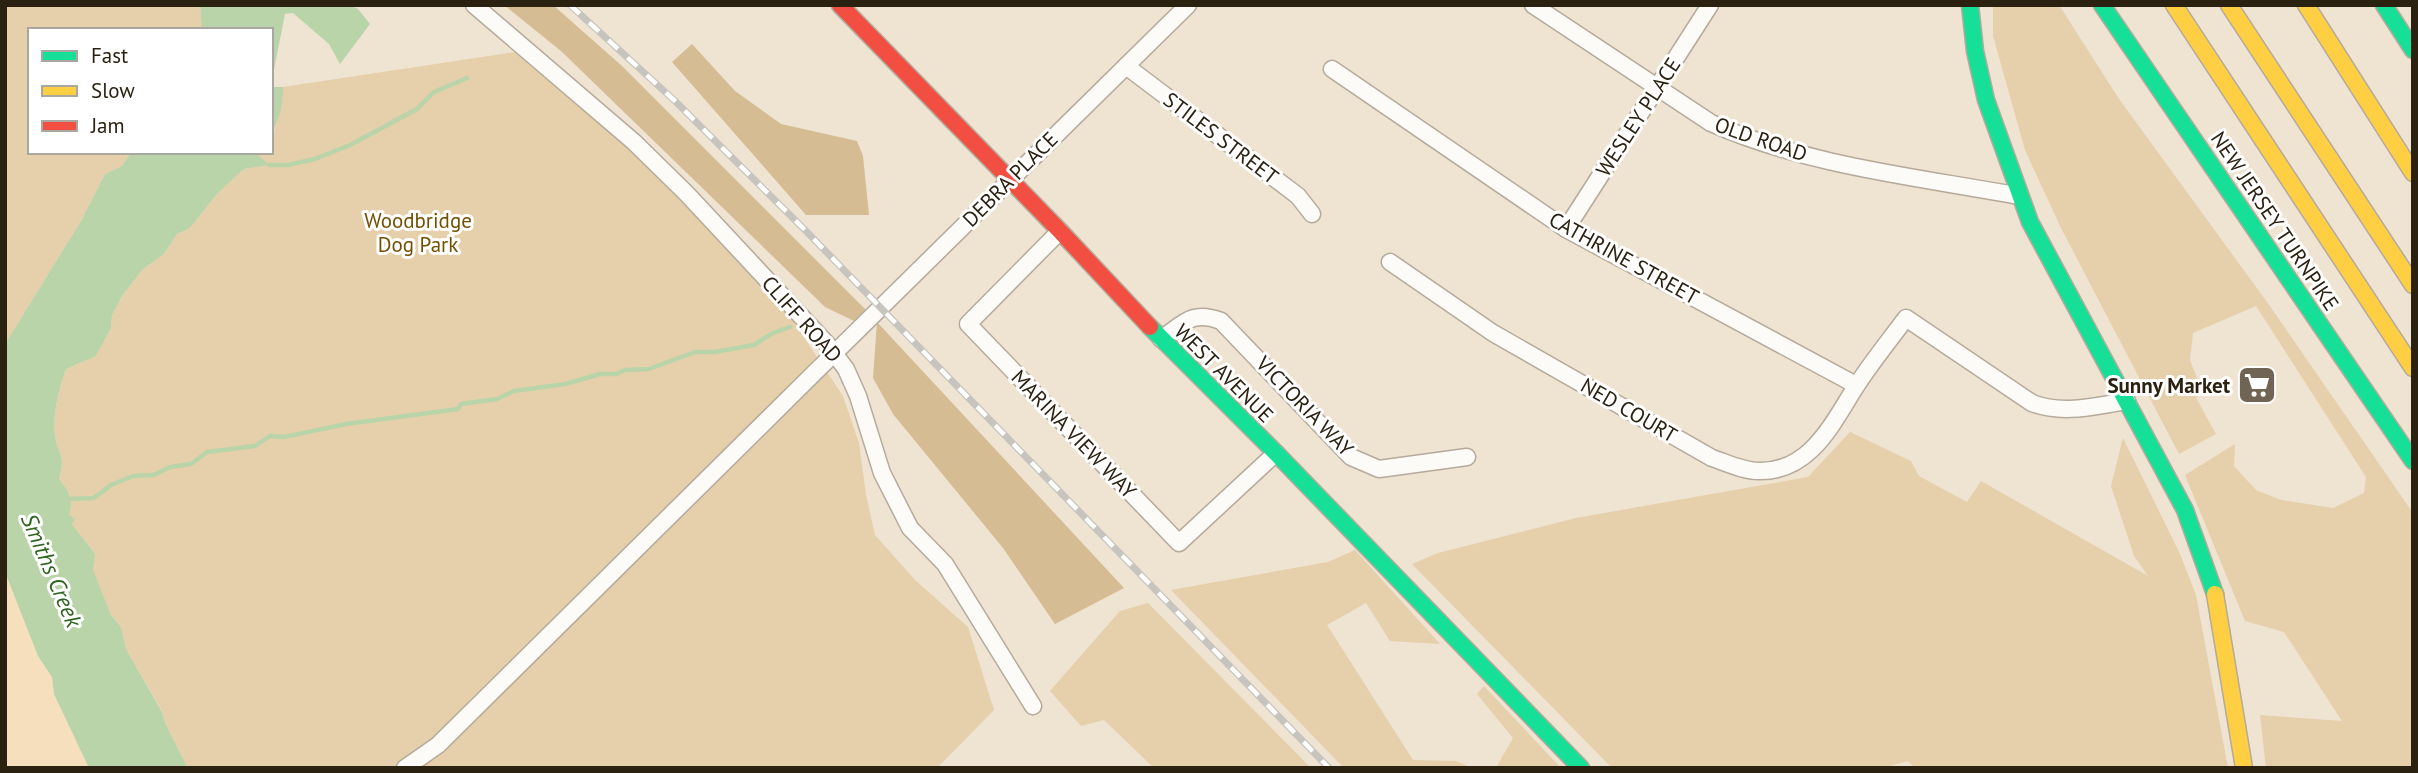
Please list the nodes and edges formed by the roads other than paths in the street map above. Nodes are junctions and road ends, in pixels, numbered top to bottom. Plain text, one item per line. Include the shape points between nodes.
1 (474, 5) edge
2 (840, 5) edge
3 (1188, 5) edge
4 (1533, 5) edge
5 (1710, 5) edge
6 (1970, 5) edge
7 (2102, 5) edge
8 (2229, 5) edge
9 (2244, 5) edge
10 (2306, 5) edge
11 (2384, 5) edge
12 (2168, 11) edge
13 (2413, 50) edge
14 (1126, 66) junction
15 (1332, 69) dead end
16 (1658, 87) junction
17 (2304, 119) junction
18 (2413, 173) edge
19 (1009, 180) junction
20 (2020, 196) junction
21 (1312, 214) dead end
22 (1566, 229) junction
23 (1060, 231) junction
24 (1390, 262) dead end
25 (2413, 285) edge
26 (1161, 339) junction
27 (835, 355) junction
28 (2413, 368) edge
29 (1856, 386) junction
30 (2127, 401) junction
31 (1276, 453) junction
32 (1467, 457) dead end
33 (2413, 461) edge
34 (1033, 706) dead end
35 (405, 768) edge
36 (1581, 768) edge
37 (2244, 768) edge

1 - 27 street, CLIFF ROAD via 634,142
2 - 19 main road, WEST AVENUE
3 - 14 street, DEBRA PLACE
4 - 16 street, OLD ROAD
5 - 16 street, WESLEY PLACE
6 - 20 main road via 1986,100
7 - 33 main road, NEW JERSEY TURNPIKE
8 - 17 main road
9 - 17 main road
10 - 18 main road
11 - 13 main road
12 - 28 main road
14 - 19 street, DEBRA PLACE
14 - 21 street, STILES STREET via 1298,196
15 - 22 street, CATHRINE STREET
16 - 20 street, OLD ROAD via 1711,123 1829,162
16 - 22 street, WESLEY PLACE
17 - 25 main road
19 - 23 main road, WEST AVENUE
19 - 27 street, DEBRA PLACE
20 - 30 main road
22 - 29 street, CATHRINE STREET
23 - 26 main road, WEST AVENUE
23 - 31 street, MARINA VIEW WAY via 968,324 1179,543
24 - 29 street, NED COURT via 1493,333 1712,458 1734,466 1758,471 1800,459 1820,443
26 - 31 main road, WEST AVENUE
26 - 32 street, VICTORIA WAY via 1194,317 1221,321 1351,457 1368,466 1379,469
27 - 34 street, CLIFF ROAD via 858,396 882,473 910,528 945,564
27 - 35 street, DEBRA PLACE via 438,745
29 - 30 street via 1906,318 2032,403 2064,410
30 - 37 main road via 2185,510 2214,590
31 - 36 main road, WEST AVENUE

